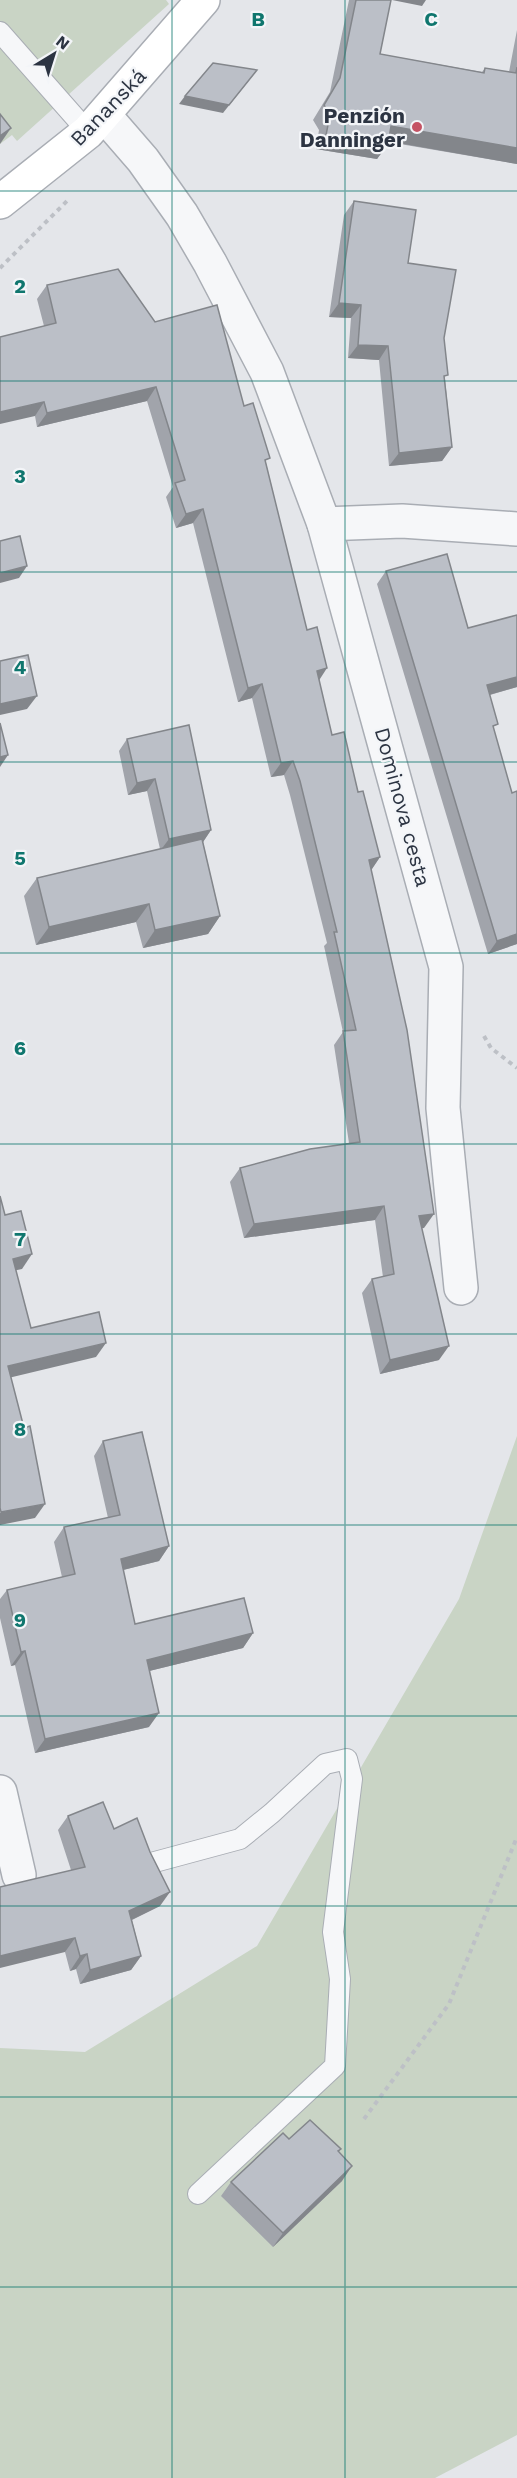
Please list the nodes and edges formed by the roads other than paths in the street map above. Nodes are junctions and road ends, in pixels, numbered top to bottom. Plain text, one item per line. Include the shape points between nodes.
1 (203, 0) edge
2 (0, 32) edge
3 (96, 124) junction
4 (0, 202) edge
5 (324, 524) junction
6 (517, 530) edge
7 (461, 1288) dead end
8 (0, 1792) edge
9 (151, 1863) edge
10 (19, 1875) dead end
11 (198, 2194) dead end

1 - 3 main road, Bananská
2 - 3 lane
3 - 4 main road, Bananská
3 - 5 street, Dominova cesta via 143,160 210,263 267,372
5 - 6 street via 402,521
5 - 7 street, Dominova cesta via 446,968 443,1108
8 - 10 street
9 - 11 lane via 240,1839 325,1764 347,1759 352,1779 333,1932 340,1978 335,2066

